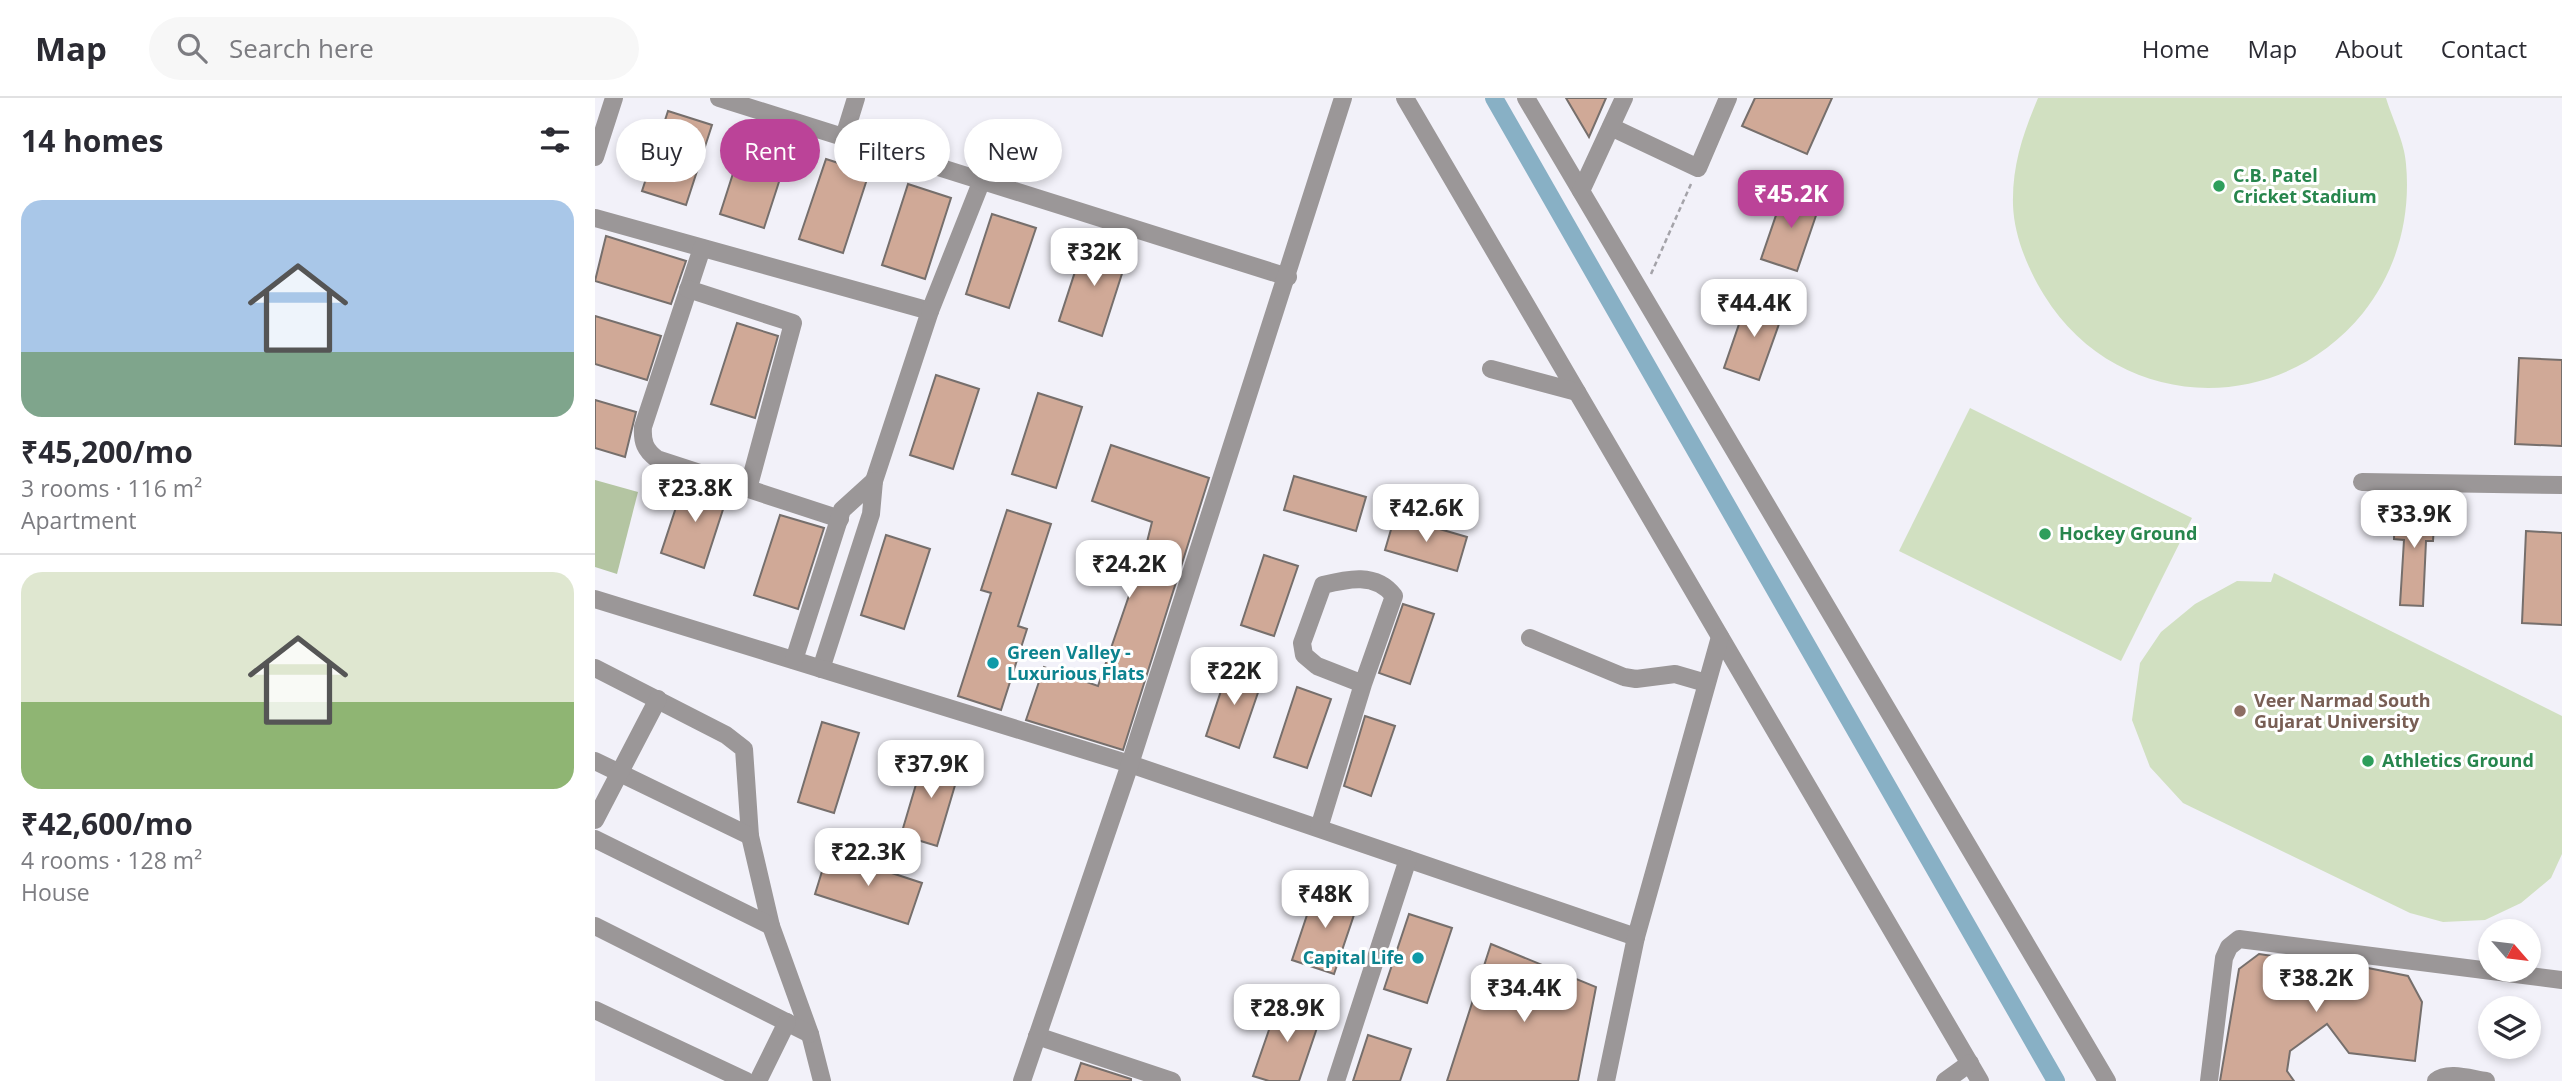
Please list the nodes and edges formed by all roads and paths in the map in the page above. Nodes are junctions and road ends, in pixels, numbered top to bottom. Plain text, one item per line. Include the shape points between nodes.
1 (614, 98) edge
2 (719, 98) edge
3 (856, 98) edge
4 (1343, 98) edge
5 (1405, 98) edge
6 (1526, 98) edge
7 (1624, 98) edge
8 (1728, 98) edge
9 (850, 119) edge
10 (1611, 127) junction
11 (834, 134) edge
12 (595, 157) edge
13 (1698, 169) junction
14 (981, 182) edge
15 (988, 182) edge
16 (1581, 191) junction
17 (595, 218) edge
18 (702, 248) junction
19 (1288, 277) junction
20 (688, 289) junction
21 (1642, 294) junction
22 (930, 312) junction
23 (1491, 369) dead end
24 (1577, 392) junction
25 (874, 481) junction
26 (2362, 482) dead end
27 (2562, 485) edge
28 (748, 489) junction
29 (840, 519) junction
30 (595, 599) edge
31 (1720, 637) junction
32 (1530, 638) dead end
33 (794, 660) junction
34 (595, 668) edge
35 (821, 669) junction
36 (1706, 683) junction
37 (1363, 684) junction
38 (658, 699) junction
39 (595, 761) edge
40 (1130, 764) junction
41 (618, 773) junction
42 (595, 820) edge
43 (1319, 828) junction
44 (750, 836) junction
45 (595, 839) edge
46 (1408, 859) junction
47 (595, 926) edge
48 (771, 926) junction
49 (1636, 937) junction
50 (2562, 980) edge
51 (595, 1010) edge
52 (787, 1022) junction
53 (810, 1034) junction
54 (1037, 1036) junction
55 (1970, 1063) junction
56 (746, 1081) edge
57 (758, 1081) edge
58 (822, 1081) edge
59 (1022, 1081) edge
60 (1172, 1081) edge
61 (1336, 1081) edge
62 (1606, 1081) edge
63 (1945, 1081) edge
64 (1980, 1081) edge
65 (2108, 1081) edge
66 (2209, 1081) edge
67 (2437, 1081) edge
68 (2486, 1081) edge

1 - 12 street
2 - 11 street
3 - 9 street
4 - 19 street
5 - 24 street
6 - 16 street
7 - 10 street
8 - 13 street
10 - 13 street
10 - 16 street
13 - 21 path
14 - 22 street
15 - 19 street
16 - 21 street
17 - 18 street
18 - 20 street
18 - 22 street
19 - 40 street
20 - 28 street via 642,440 657,459
20 - 28 street via 793,323
21 - 65 street
22 - 25 street
23 - 24 street
24 - 31 street
25 - 29 street via 842,510
25 - 35 street via 871,514
26 - 27 street
28 - 29 street
29 - 33 street
30 - 33 street
31 - 36 street
31 - 55 street
32 - 36 street via 1624,677 1636,680 1675,674
33 - 35 street
34 - 38 street
35 - 40 street
36 - 49 street
37 - 37 street via 1394,596 1387,587 1356,576 1323,585 1302,643 1304,654 1317,666
37 - 43 street
38 - 41 street
38 - 44 street via 736,741 744,750
39 - 41 street
40 - 43 street
40 - 54 street
41 - 42 street
41 - 44 street
43 - 46 street
44 - 48 street
45 - 48 street
46 - 49 street
46 - 61 street
47 - 52 street
48 - 53 street
49 - 62 street
50 - 66 street via 2239,939 2224,958
51 - 56 street
52 - 53 street
52 - 57 street
53 - 58 street
54 - 59 street
54 - 60 street
55 - 63 street
55 - 64 street
67 - 68 street via 2443,1076

